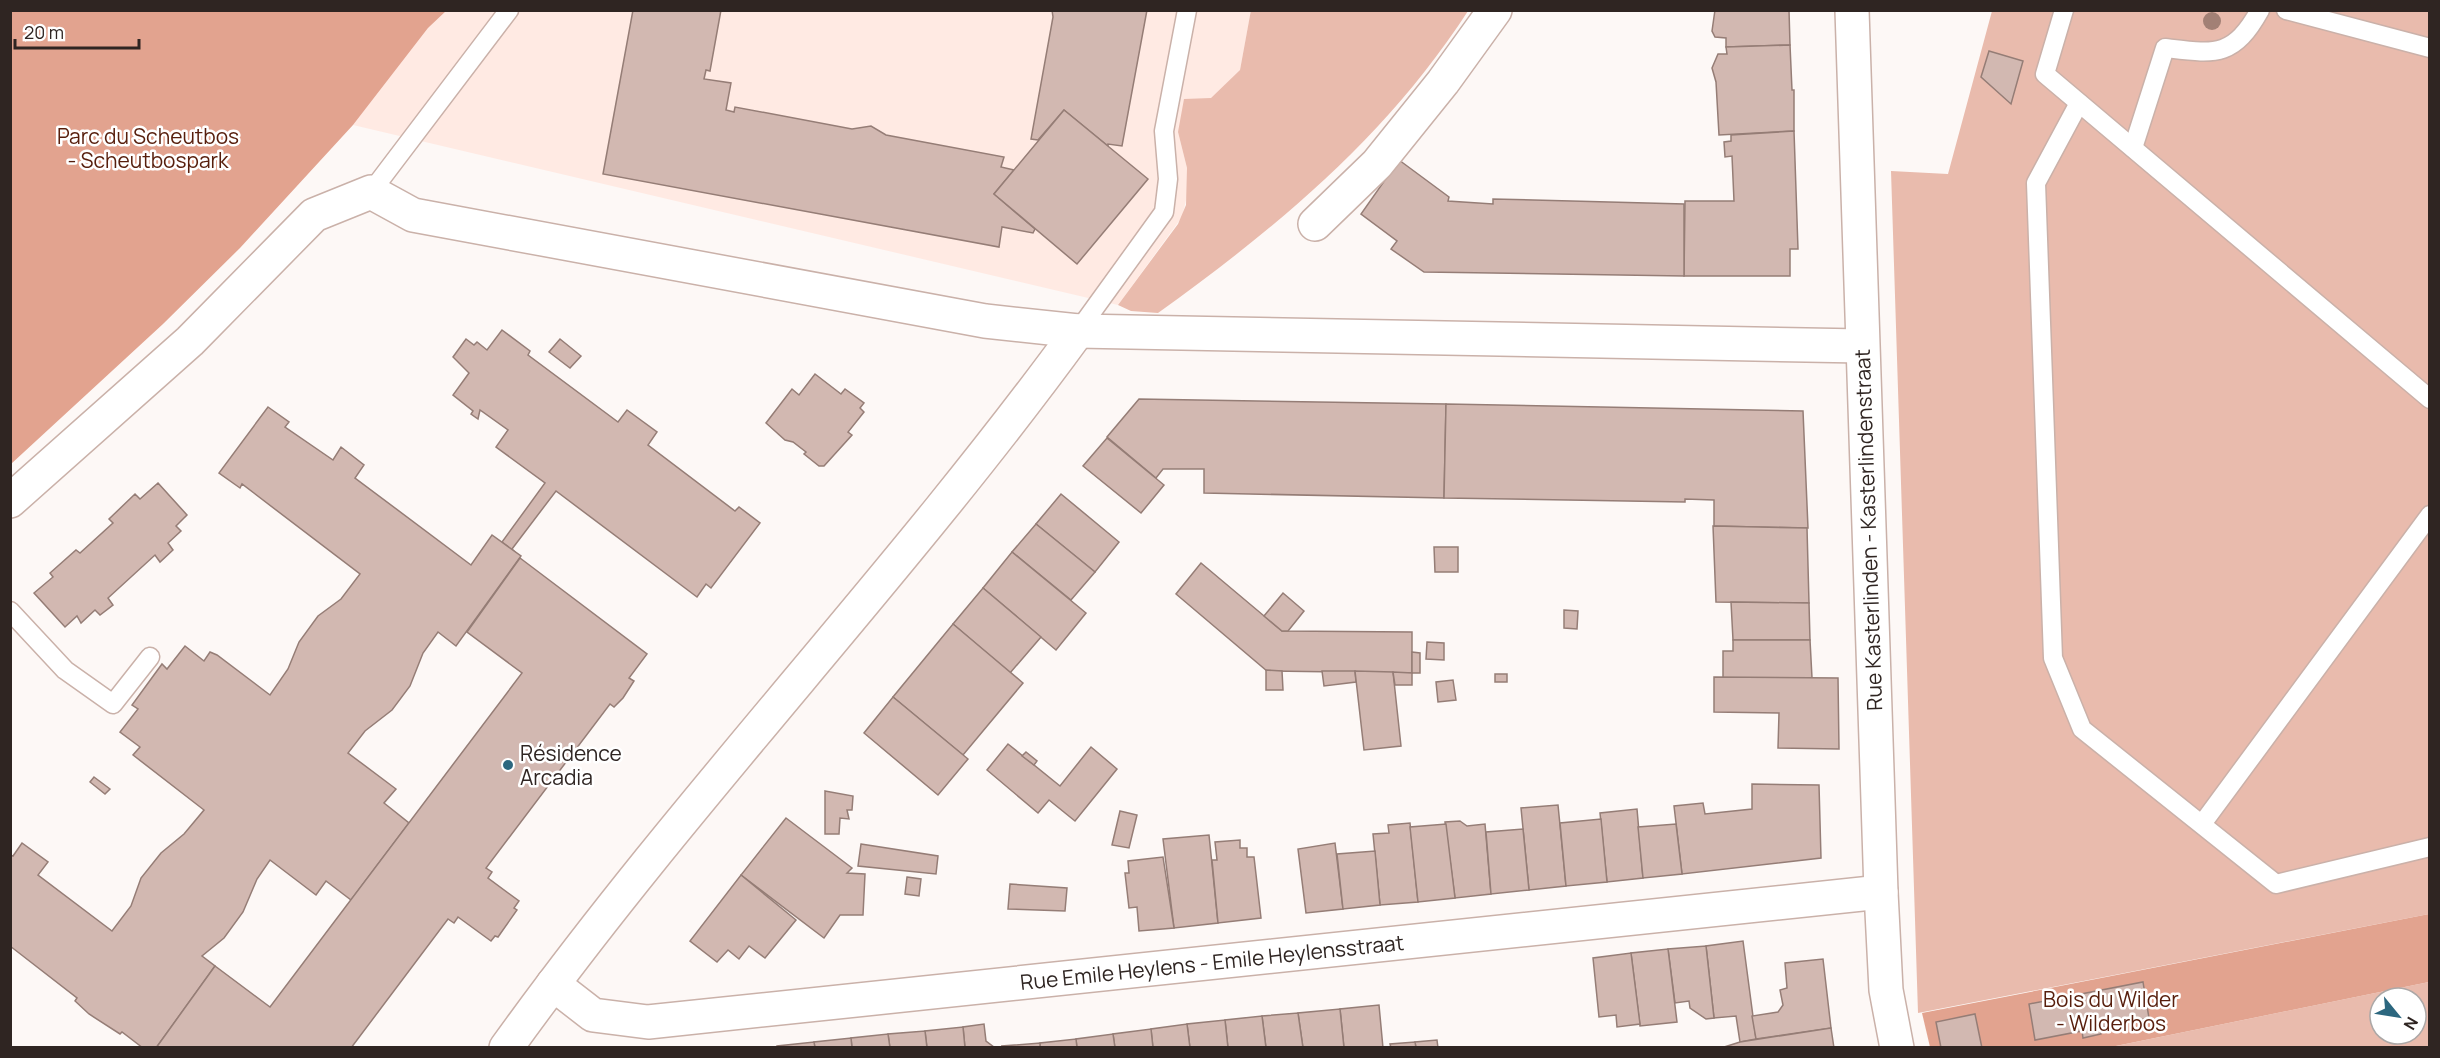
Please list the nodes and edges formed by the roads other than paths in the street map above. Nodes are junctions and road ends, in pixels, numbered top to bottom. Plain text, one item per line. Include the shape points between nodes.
1 (509, 10) edge
2 (1187, 10) edge
3 (1495, 10) edge
4 (1852, 10) edge
5 (2064, 10) edge
6 (2260, 10) edge
7 (2286, 10) edge
8 (2430, 48) edge
9 (2079, 103) junction
10 (2133, 148) junction
11 (371, 192) junction
12 (1315, 224) dead end
13 (1078, 331) junction
14 (1862, 346) junction
15 (2430, 399) edge
16 (10, 501) edge
17 (2430, 515) edge
18 (10, 610) edge
19 (150, 657) dead end
20 (2202, 824) junction
21 (2430, 847) edge
22 (1881, 892) junction
23 (553, 984) junction
24 (506, 1047) edge
25 (1897, 1047) edge

1 - 11 lane
2 - 13 lane via 1164,131 1168,179 1164,212
3 - 12 street via 1377,164
4 - 14 street, Rue Kasterlinden - Kasterlindenstraat
5 - 9 lane via 2045,74
6 - 10 lane via 2247,33 2227,49 2200,52 2165,48
7 - 8 lane
9 - 10 lane
9 - 20 lane via 2036,183 2053,658 2082,729
10 - 15 lane
11 - 13 street via 413,215 986,321
11 - 16 street via 314,215 190,341
13 - 14 street
13 - 23 street via 1006,430 602,919
14 - 22 street, Rue Kasterlinden - Kasterlindenstraat
17 - 20 lane
18 - 19 lane via 65,670 113,704
20 - 21 lane via 2276,884
22 - 23 street, Rue Emile Heylens - Emile Heylensstraat via 648,1022 593,1015
22 - 25 street, Rue Kasterlinden - Kasterlindenstraat via 1886,990
23 - 24 street

